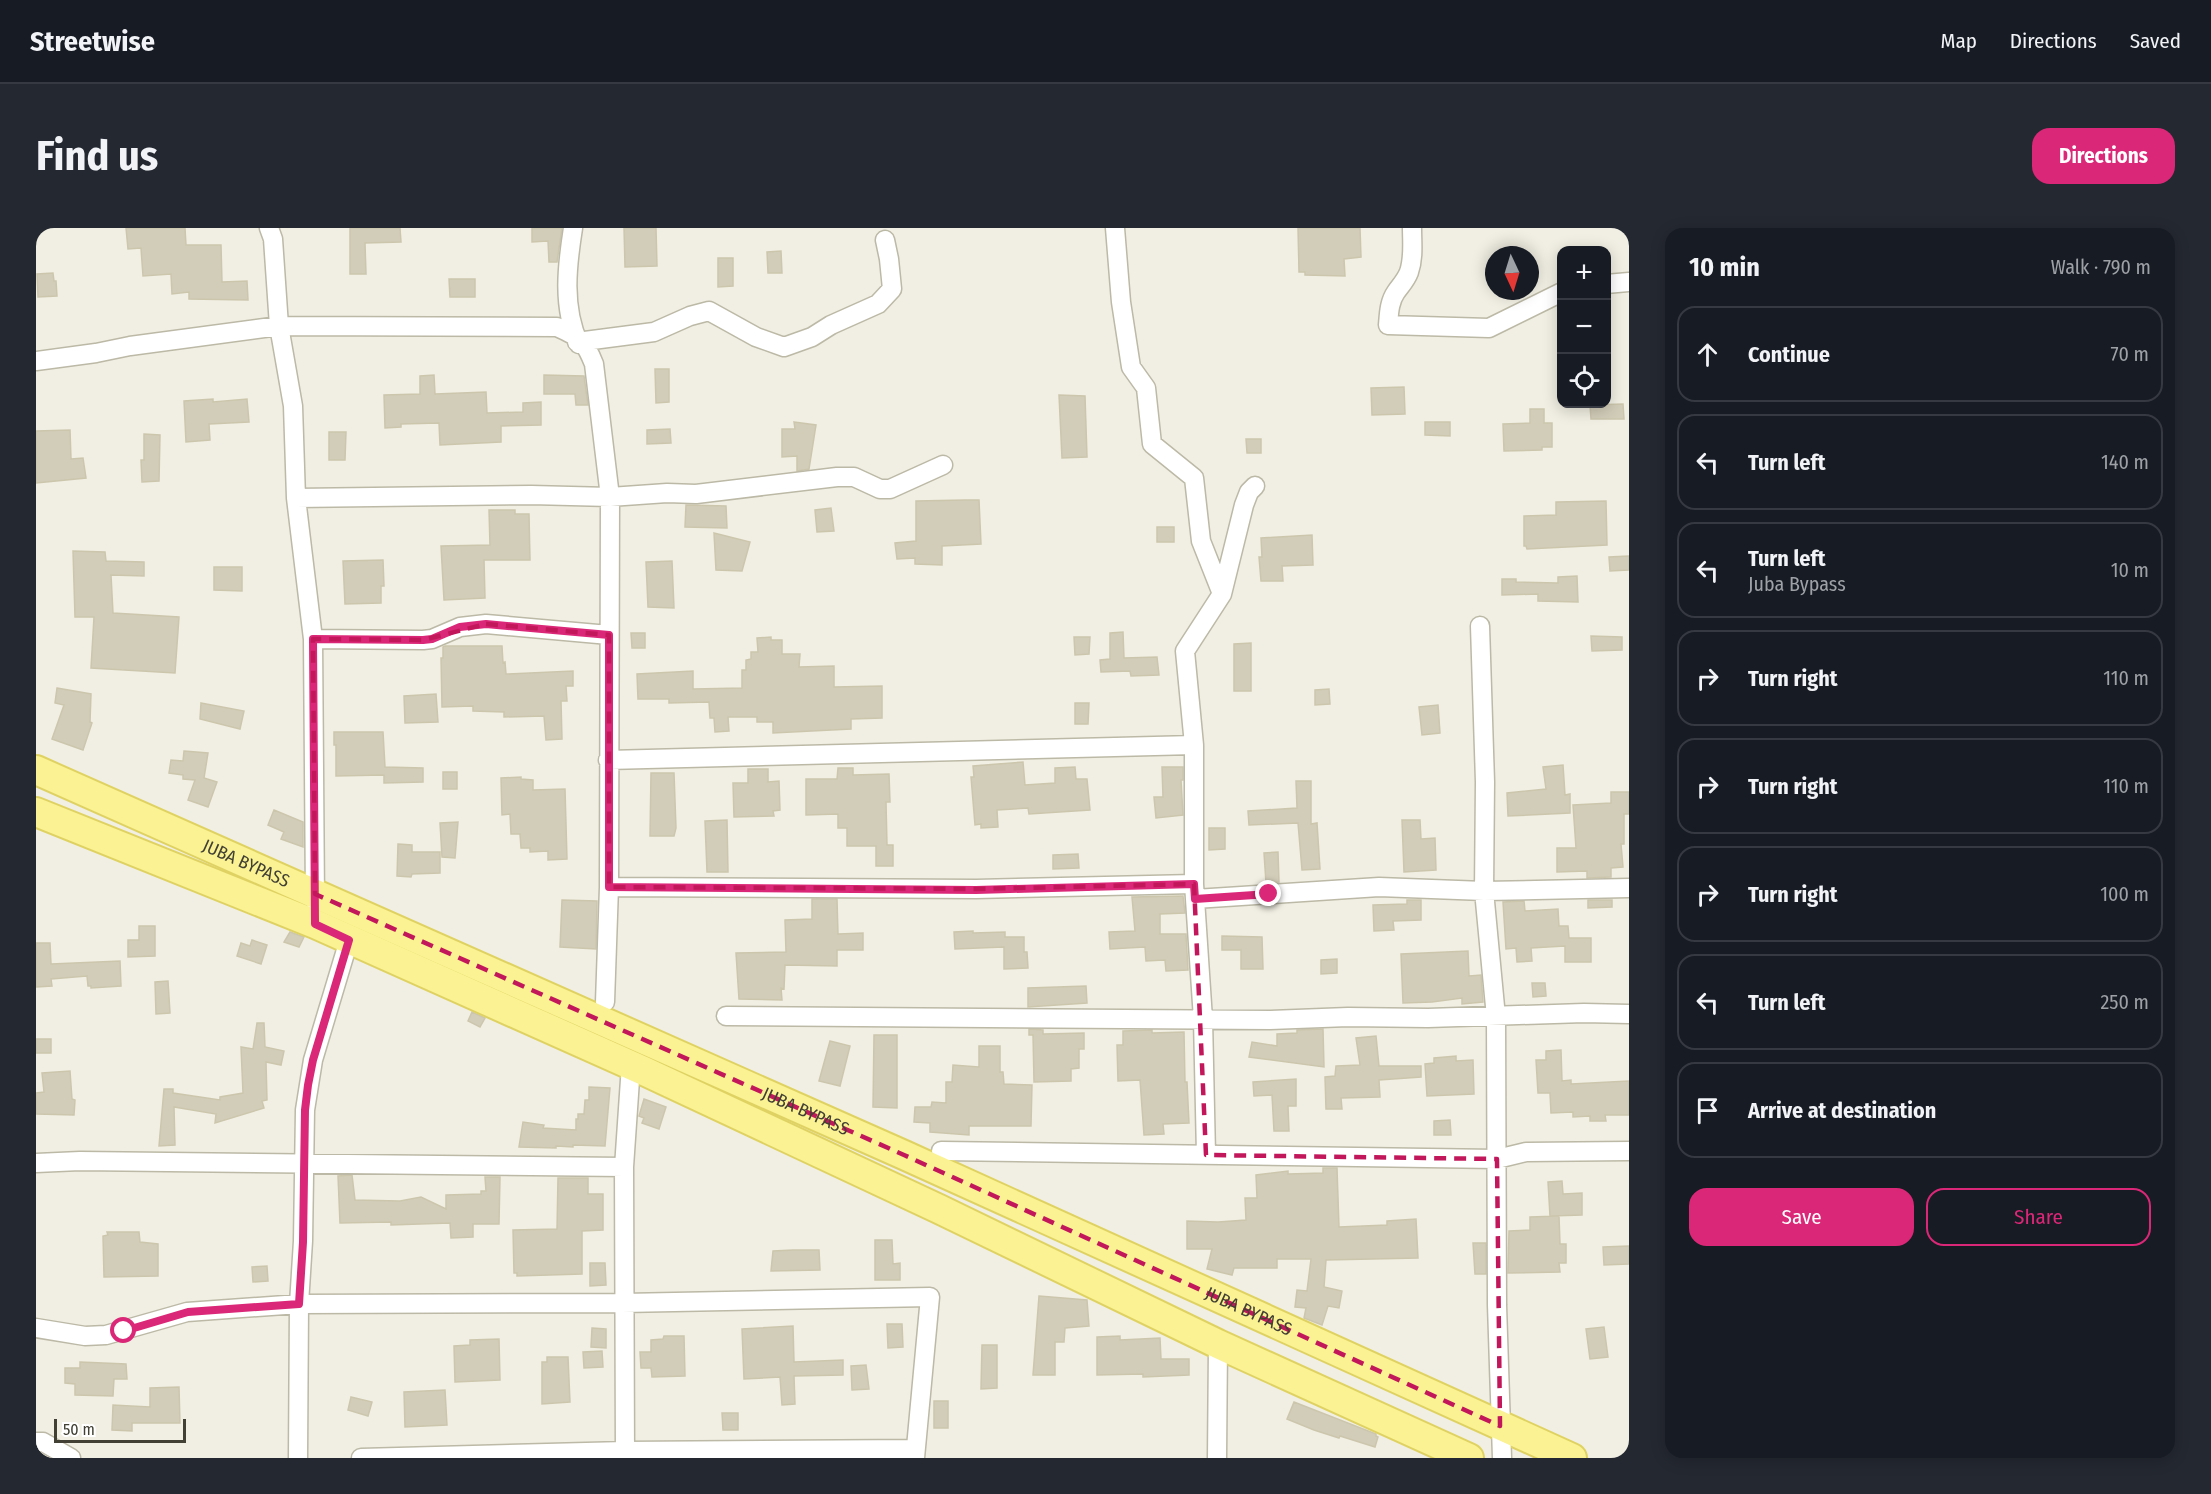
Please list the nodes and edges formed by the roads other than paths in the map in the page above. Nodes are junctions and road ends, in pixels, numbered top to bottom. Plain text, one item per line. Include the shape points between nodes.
1 (269, 228) edge
2 (573, 228) edge
3 (1115, 228) edge
4 (1412, 228) edge
5 (885, 240) dead end
6 (1629, 282) edge
7 (1611, 284) edge
8 (1557, 294) edge
9 (279, 326) junction
10 (577, 342) junction
11 (36, 361) edge
12 (594, 364) junction
13 (943, 465) dead end
14 (1255, 486) dead end
15 (610, 497) junction
16 (296, 498) junction
17 (1222, 594) junction
18 (1480, 626) dead end
19 (609, 635) junction
20 (313, 639) junction
21 (1194, 745) junction
22 (609, 760) junction
23 (36, 770) edge
24 (36, 812) edge
25 (609, 887) junction
26 (1629, 888) edge
27 (1195, 891) junction
28 (1484, 891) junction
29 (315, 924) junction
30 (349, 940) junction
31 (605, 1002) dead end
32 (1629, 1014) edge
33 (726, 1016) dead end
34 (1496, 1017) junction
35 (1203, 1019) junction
36 (631, 1065) junction
37 (941, 1151) dead end
38 (1629, 1151) edge
39 (1206, 1155) junction
40 (1497, 1159) junction
41 (36, 1162) edge
42 (305, 1164) junction
43 (624, 1167) junction
44 (623, 1303) junction
45 (299, 1304) junction
46 (36, 1328) edge
47 (1218, 1344) junction
48 (1500, 1426) junction
49 (36, 1442) edge
50 (625, 1454) edge
51 (915, 1454) edge
52 (71, 1458) edge
53 (298, 1458) edge
54 (361, 1458) edge
55 (1217, 1458) edge
56 (1469, 1458) edge
57 (1502, 1458) edge
58 (1572, 1458) edge

1 - 9 street
2 - 10 street via 567,297
3 - 17 street via 1131,367 1146,388 1152,444 1194,478 1201,541
4 - 8 street via 1410,269 1394,294 1388,325 1489,327
5 - 10 street via 892,289 879,304 784,347 756,337 709,311 654,332
6 - 7 street
9 - 11 street
9 - 12 street via 557,327 587,346
9 - 16 street via 293,406
10 - 12 street
12 - 15 street
13 - 15 street via 890,489 880,489 854,477 837,477 696,494
14 - 17 street via 1244,505
15 - 16 street
15 - 19 street
16 - 20 street
17 - 21 street via 1185,651
18 - 28 street
19 - 20 street via 486,624 460,627 423,640
19 - 22 street
20 - 29 street
21 - 22 street
21 - 27 street
22 - 25 street
23 - 48 main road, JUBA BYPASS via 904,1155
24 - 29 main road, JUBA BYPASS
25 - 27 street
25 - 31 street
26 - 28 street
27 - 28 street via 1378,886
27 - 35 street
28 - 34 street
29 - 30 main road, JUBA BYPASS
30 - 36 main road, JUBA BYPASS
30 - 42 street via 308,1085
32 - 34 street
33 - 35 street
34 - 35 street
34 - 40 street
35 - 39 street
36 - 43 street
36 - 47 main road, JUBA BYPASS
37 - 39 street
38 - 40 street via 1526,1152
39 - 40 street
40 - 48 street
41 - 42 street
42 - 43 street
42 - 45 street
43 - 44 street
44 - 45 street
44 - 50 street
44 - 51 street via 930,1297
45 - 46 street via 188,1312 106,1335 85,1336
45 - 53 street
47 - 55 street
47 - 56 main road, JUBA BYPASS
48 - 57 street
48 - 58 main road, JUBA BYPASS
49 - 52 street
50 - 51 street
50 - 54 street

